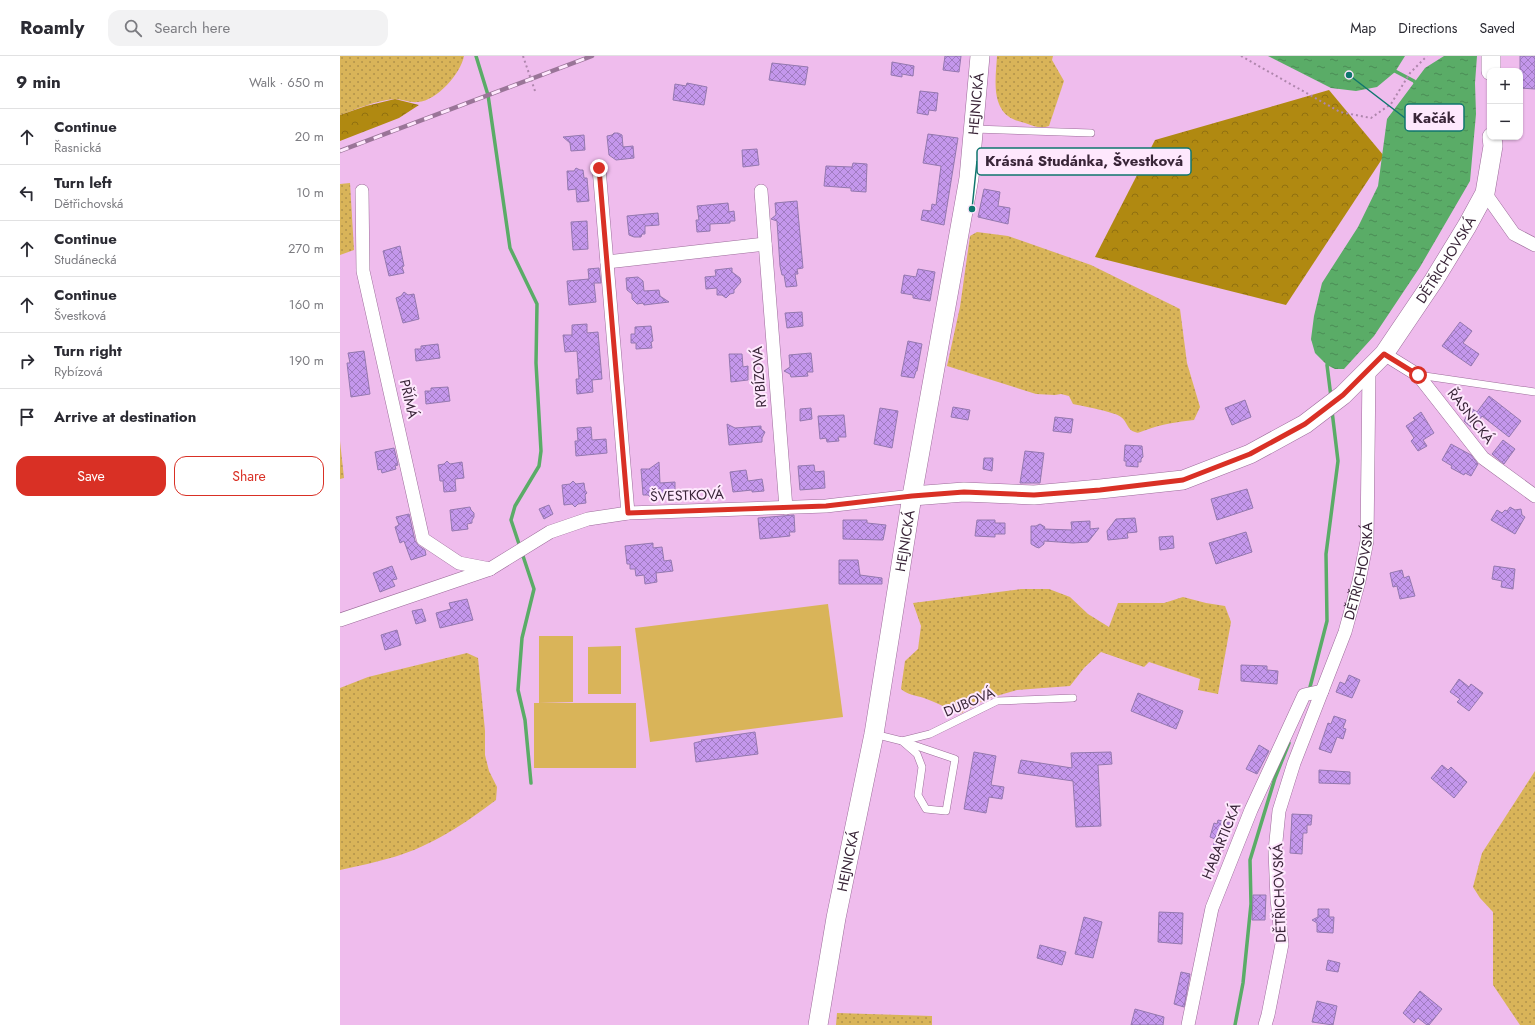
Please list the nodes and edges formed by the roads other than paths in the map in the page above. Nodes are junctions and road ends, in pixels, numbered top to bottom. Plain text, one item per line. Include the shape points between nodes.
1 (980, 56) edge
2 (1491, 56) edge
3 (1491, 68) edge
4 (974, 129) junction
5 (1091, 133) dead end
6 (1492, 140) edge
7 (599, 168) dead end
8 (362, 191) dead end
9 (761, 191) dead end
10 (1485, 193) junction
11 (765, 244) junction
12 (1535, 245) edge
13 (607, 262) junction
14 (1384, 354) junction
15 (1369, 370) junction
16 (1418, 375) junction
17 (1535, 392) edge
18 (912, 496) junction
19 (1535, 496) edge
20 (786, 508) junction
21 (628, 513) junction
22 (490, 569) junction
23 (340, 620) edge
24 (1322, 690) junction
25 (1073, 698) dead end
26 (874, 734) junction
27 (902, 741) junction
28 (818, 1025) edge
29 (1188, 1025) edge
30 (1265, 1025) edge

1 - 4 main road, HEJNICKÁ
2 - 3 main road
4 - 5 lane
4 - 18 main road, HEJNICKÁ via 969,178
6 - 10 main road, DĚTŘICHOVSKÁ
7 - 13 street
8 - 22 street, PŘÍMÁ via 363,271 424,539 459,563
9 - 11 street, RYBÍZOVÁ
10 - 12 street via 1514,234
10 - 14 main road, DĚTŘICHOVSKÁ via 1434,280
11 - 13 street
11 - 20 street, RYBÍZOVÁ
13 - 21 street
14 - 15 main road, DĚTŘICHOVSKÁ
14 - 16 street, ŘASNICKÁ
15 - 18 main road via 1343,395 1305,424 1250,454 1183,480 1034,495 964,492
15 - 24 street, DĚTŘICHOVSKÁ via 1367,541 1345,632
16 - 17 lane
16 - 19 street, ŘASNICKÁ via 1483,458
18 - 20 street, ŠVESTKOVÁ
18 - 26 main road, HEJNICKÁ
20 - 21 street, ŠVESTKOVÁ
21 - 22 street, ŠVESTKOVÁ via 588,519 550,532
22 - 23 street, ŠVESTKOVÁ
24 - 29 street, HABARTICKÁ via 1304,695 1251,810 1212,908
24 - 30 street, DĚTŘICHOVSKÁ via 1279,811 1275,851 1282,944
25 - 27 lane, DUBOVÁ via 997,701 930,734
26 - 27 lane
26 - 28 main road, HEJNICKÁ via 836,918
27 - 27 lane via 917,754 922,767 918,795 926,809 946,811 955,759

